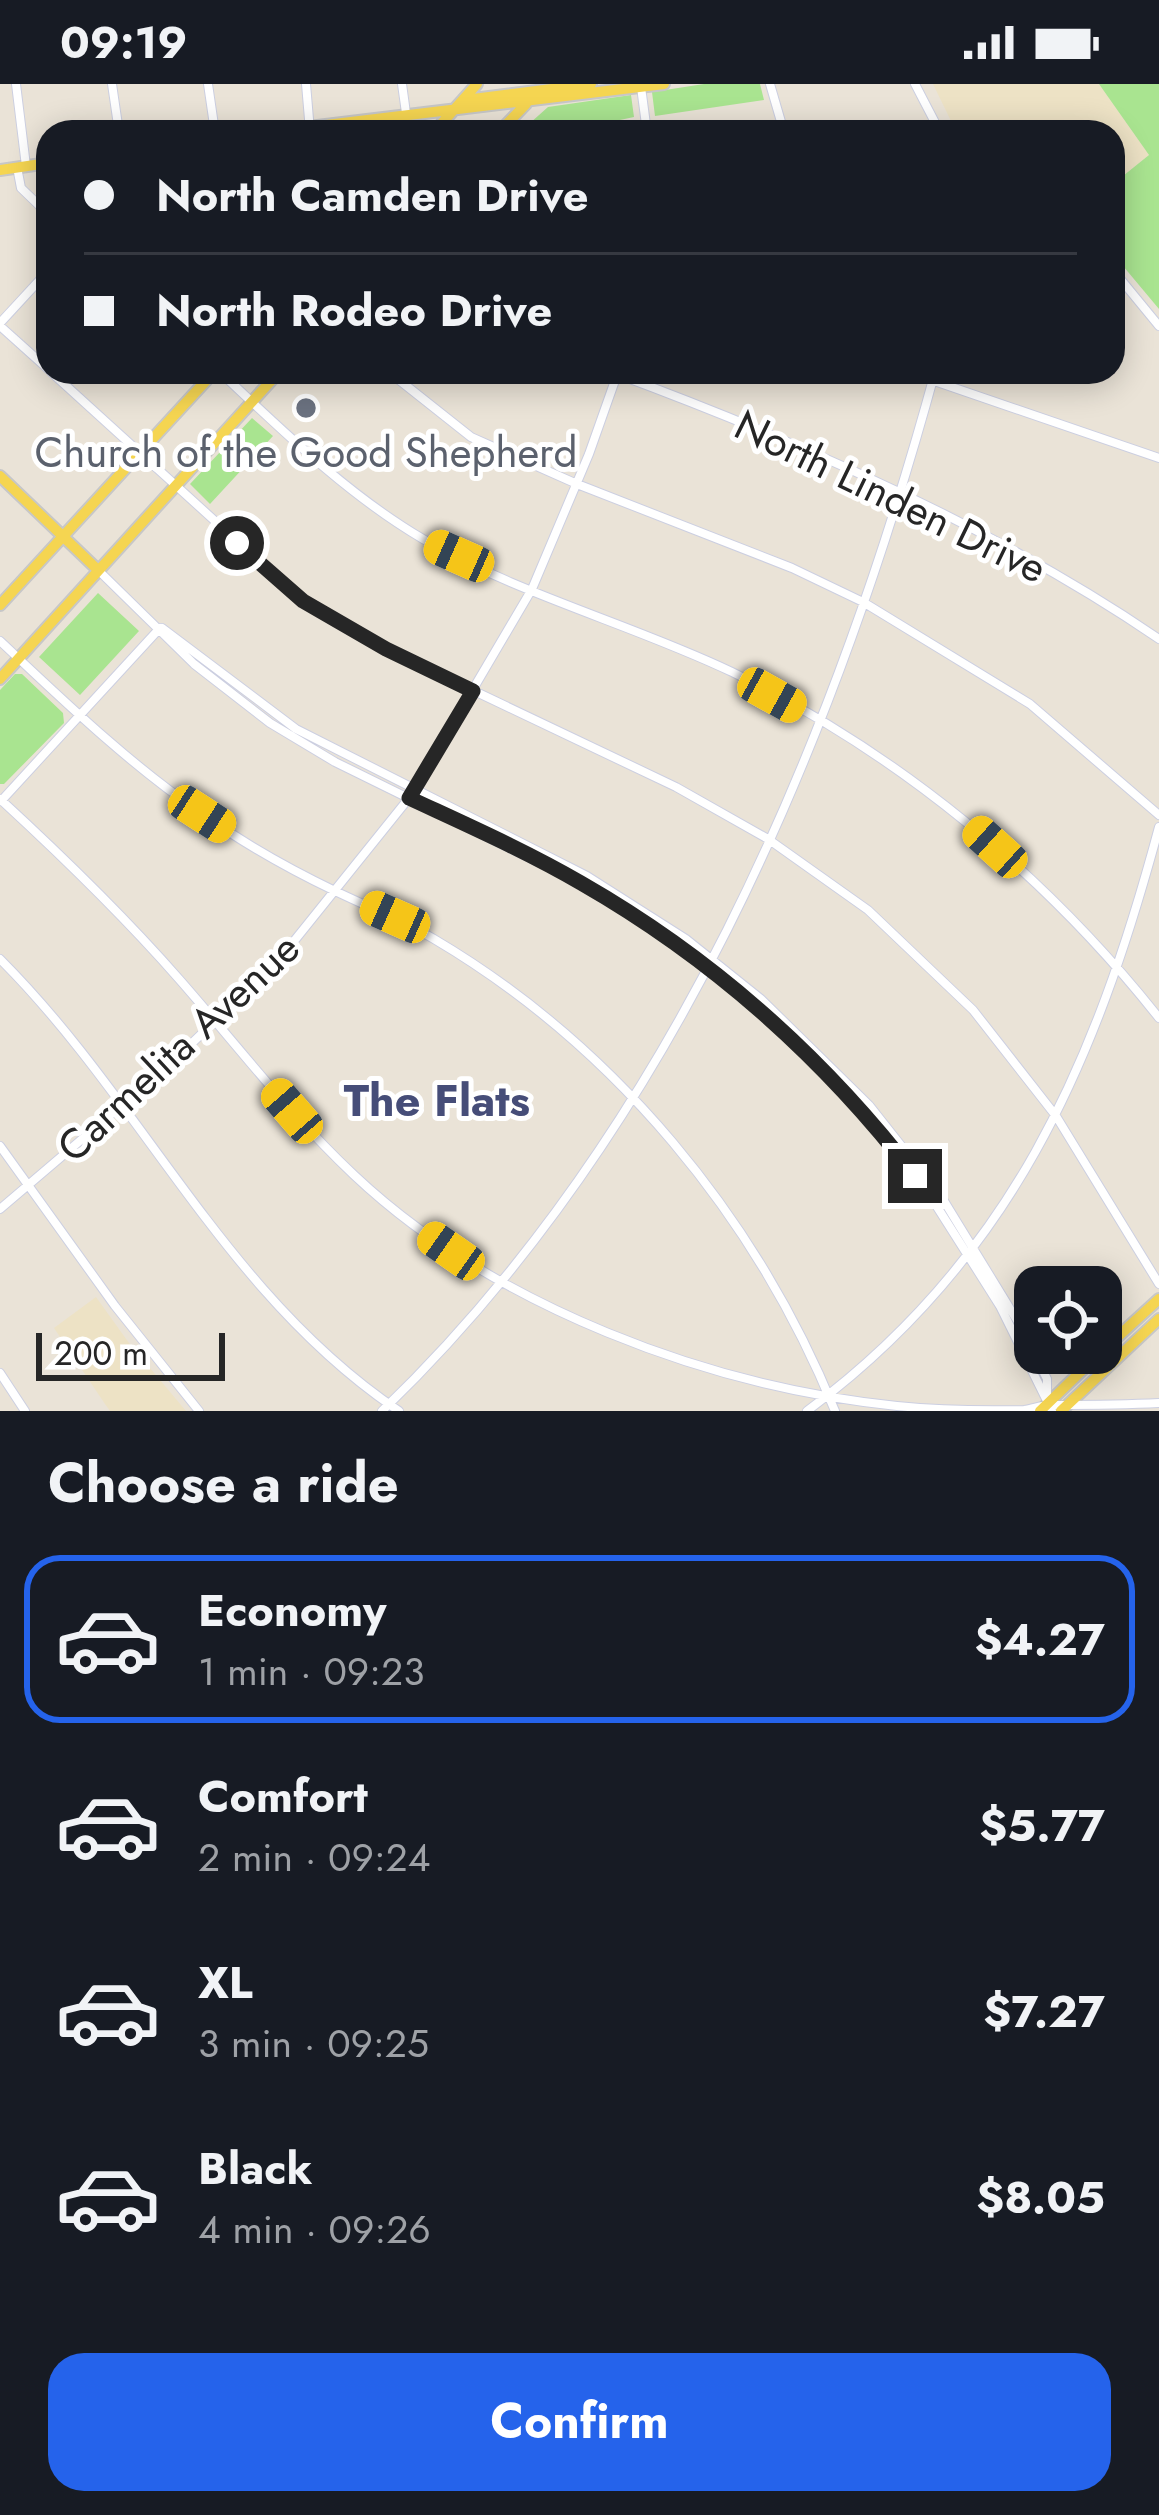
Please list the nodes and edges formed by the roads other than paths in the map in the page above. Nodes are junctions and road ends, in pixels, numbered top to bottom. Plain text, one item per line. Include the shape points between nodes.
1 (16, 84) edge
2 (112, 84) edge
3 (208, 84) edge
4 (306, 84) edge
5 (402, 84) edge
6 (477, 84) edge
7 (588, 84) edge
8 (664, 84) edge
9 (770, 84) edge
10 (915, 84) edge
11 (542, 87) edge
12 (641, 87) junction
13 (503, 89) edge
14 (527, 102) junction
15 (457, 107) junction
16 (406, 113) junction
17 (117, 120) edge
18 (213, 120) edge
19 (309, 120) edge
20 (364, 120) edge
21 (445, 120) edge
22 (510, 120) edge
23 (645, 120) edge
24 (780, 120) edge
25 (934, 120) edge
26 (36, 165) edge
27 (21, 167) junction
28 (0, 170) edge
29 (36, 202) edge
30 (36, 284) edge
31 (1125, 285) edge
32 (0, 325) edge
33 (1159, 326) edge
34 (36, 358) edge
35 (64, 384) edge
36 (206, 384) edge
37 (231, 384) edge
38 (268, 384) edge
39 (404, 384) edge
40 (612, 384) edge
41 (644, 384) edge
42 (931, 384) edge
43 (953, 384) edge
44 (252, 402) junction
45 (140, 453) junction
46 (1159, 458) edge
47 (0, 476) edge
48 (578, 484) junction
49 (0, 486) edge
50 (175, 486) junction
51 (898, 494) junction
52 (63, 538) junction
53 (98, 570) junction
54 (532, 589) junction
55 (863, 602) junction
56 (0, 605) edge
57 (160, 628) junction
58 (1159, 639) edge
59 (0, 641) edge
60 (18, 658) junction
61 (0, 679) edge
62 (473, 691) junction
63 (80, 715) junction
64 (819, 720) junction
65 (412, 794) junction
66 (0, 800) edge
67 (1159, 815) edge
68 (1159, 827) edge
69 (768, 839) junction
70 (335, 891) junction
71 (0, 959) edge
72 (708, 962) junction
73 (1118, 966) junction
74 (1159, 1018) edge
75 (216, 1024) junction
76 (632, 1096) junction
77 (120, 1106) junction
78 (1056, 1115) junction
79 (0, 1146) edge
80 (28, 1185) junction
81 (0, 1209) edge
82 (972, 1251) junction
83 (501, 1281) junction
84 (1159, 1284) edge
85 (1159, 1299) edge
86 (1159, 1315) edge
87 (1122, 1333) edge
88 (0, 1373) edge
89 (1083, 1374) edge
90 (829, 1395) junction
91 (1159, 1402) edge
92 (386, 1407) edge
93 (1053, 1409) edge
94 (25, 1411) edge
95 (200, 1411) edge
96 (400, 1411) edge
97 (807, 1411) edge
98 (835, 1411) edge

1 - 27 street
2 - 17 street
3 - 18 street
4 - 19 street
5 - 16 street
6 - 15 main road
7 - 11 main road
8 - 12 main road
9 - 24 street
10 - 25 street
11 - 13 main road
11 - 14 main road
12 - 14 main road
12 - 23 street
13 - 15 main road
14 - 15 main road
14 - 22 main road
15 - 16 main road
15 - 21 main road
16 - 20 main road
26 - 27 main road
27 - 28 main road
27 - 29 street via 21,188
30 - 32 street
31 - 33 street
32 - 34 street
35 - 45 street
36 - 45 main road
37 - 44 street
38 - 44 main road
39 - 48 street via 472,437
40 - 48 street, Carmelita Avenue
41 - 51 street, North Linden Drive
42 - 51 street
43 - 46 street
44 - 50 main road
44 - 54 street via 371,505 426,541
45 - 50 street
45 - 52 main road
47 - 52 main road
48 - 54 street, Carmelita Avenue
48 - 55 street
49 - 52 main road
50 - 53 main road
50 - 62 street via 303,601
51 - 55 street
51 - 58 street, North Linden Drive via 1039,565
52 - 53 main road
52 - 56 main road
53 - 57 street
53 - 60 main road
54 - 62 street, Carmelita Avenue
54 - 64 street via 732,672
55 - 64 street
55 - 67 street via 1030,704
57 - 63 street
57 - 65 street via 296,729
59 - 60 street
60 - 61 main road
60 - 63 street
62 - 65 street, Carmelita Avenue
62 - 69 street
63 - 66 street
63 - 70 street via 202,814
64 - 69 street
64 - 73 street via 970,824
65 - 70 street, Carmelita Avenue
65 - 72 street via 587,876
66 - 75 street via 115,910
68 - 73 street
69 - 72 street
69 - 78 street via 868,910 973,1010
70 - 75 street, Carmelita Avenue
70 - 76 street via 470,962
71 - 77 street
72 - 76 street
72 - 82 street via 807,1040 869,1105
73 - 74 street
73 - 78 street
75 - 77 street, Carmelita Avenue
75 - 83 street via 358,1179
76 - 83 street
76 - 90 street via 738,1228
77 - 80 street, Carmelita Avenue
77 - 92 street via 275,1305
78 - 82 street
78 - 84 street
79 - 80 street
80 - 81 street, Carmelita Avenue
80 - 95 street
82 - 90 street via 914,1320
82 - 93 street via 1047,1379
83 - 90 street via 643,1344
83 - 92 street
85 - 87 main road
86 - 93 main road
88 - 94 street
89 - 93 main road
90 - 93 street via 959,1410
90 - 97 street
90 - 98 street
91 - 93 street
92 - 96 street

